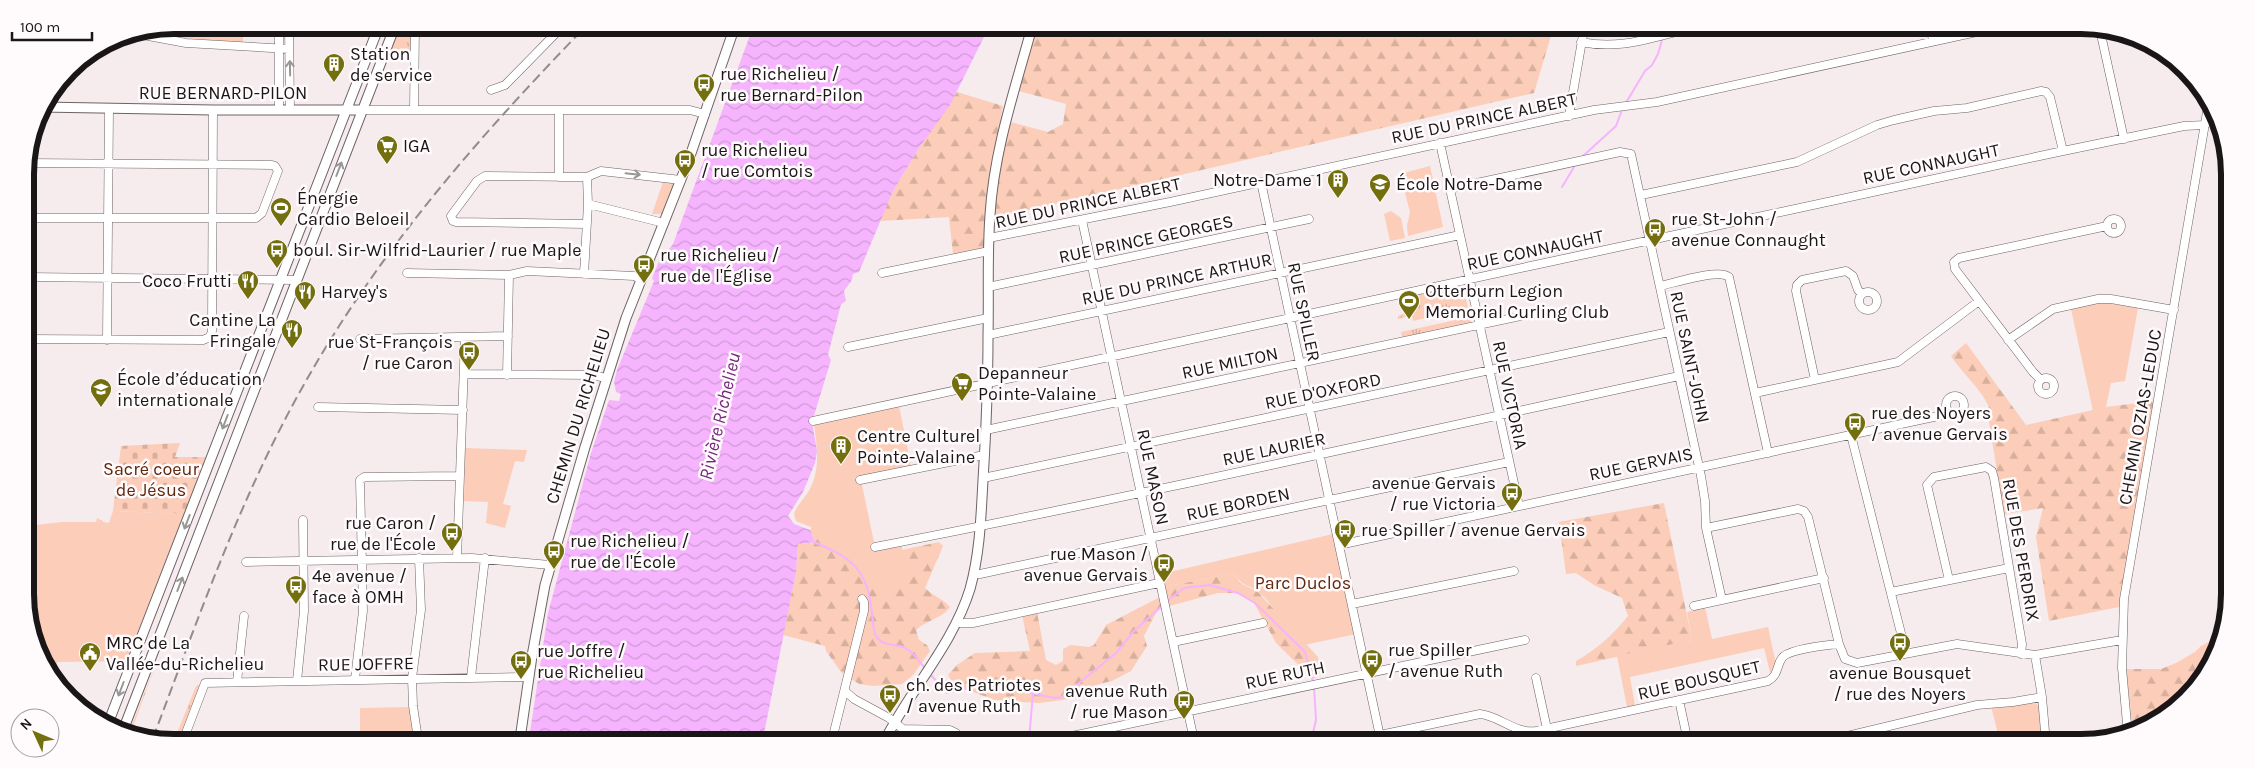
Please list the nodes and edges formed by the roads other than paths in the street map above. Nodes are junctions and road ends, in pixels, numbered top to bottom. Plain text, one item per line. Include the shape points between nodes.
1 (279, 34) edge
2 (290, 34) edge
3 (376, 34) edge
4 (391, 34) edge
5 (415, 34) edge
6 (555, 34) edge
7 (732, 34) edge
8 (1030, 34) edge
9 (1583, 34) edge
10 (1666, 34) edge
11 (1931, 34) edge
12 (1967, 34) edge
13 (2101, 35) edge
14 (146, 36) edge
15 (154, 38) joint
16 (1933, 41) junction
17 (1581, 42) junction
18 (279, 48) junction
19 (290, 48) junction
20 (491, 90) dead end
21 (51, 107) edge
22 (109, 109) junction
23 (414, 109) junction
24 (213, 110) junction
25 (280, 110) junction
26 (290, 110) junction
27 (346, 110) junction
28 (362, 110) junction
29 (559, 110) junction
30 (2207, 112) edge
31 (705, 114) junction
32 (1570, 116) junction
33 (2205, 125) junction
34 (2124, 138) junction
35 (1440, 143) junction
36 (2062, 151) junction
37 (34, 163) edge
38 (108, 164) junction
39 (213, 164) junction
40 (559, 177) junction
41 (587, 177) junction
42 (681, 180) junction
43 (1261, 182) junction
44 (1449, 189) junction
45 (1641, 195) junction
46 (588, 204) junction
47 (34, 218) edge
48 (108, 218) junction
49 (212, 218) junction
50 (1310, 219) dead end
51 (1082, 220) junction
52 (664, 223) junction
53 (586, 224) junction
54 (2107, 226) dead end
55 (1271, 227) junction
56 (1460, 235) junction
57 (989, 238) junction
58 (1650, 240) junction
59 (989, 251) junction
60 (1092, 266) junction
61 (407, 273) dead end
62 (882, 273) dead end
63 (1280, 273) junction
64 (584, 274) junction
65 (509, 275) junction
66 (34, 277) edge
67 (107, 278) junction
68 (212, 278) junction
69 (280, 279) junction
70 (641, 279) junction
71 (297, 280) junction
72 (1470, 280) junction
73 (1660, 286) junction
74 (988, 287) junction
75 (1862, 294) dead end
76 (1979, 301) junction
77 (2174, 310) junction
78 (1102, 311) junction
79 (1540, 312) dead end
80 (988, 318) junction
81 (1290, 318) junction
82 (1480, 325) junction
83 (1669, 332) junction
84 (988, 335) junction
85 (465, 336) junction
86 (508, 336) junction
87 (34, 339) edge
88 (360, 339) dead end
89 (106, 340) junction
90 (2008, 340) junction
91 (848, 347) dead end
92 (1111, 356) junction
93 (1300, 363) junction
94 (1490, 370) junction
95 (464, 374) junction
96 (507, 374) junction
97 (1679, 376) junction
98 (606, 378) junction
99 (1814, 380) junction
100 (2041, 380) dead end
101 (987, 384) junction
102 (1755, 393) junction
103 (1121, 402) junction
104 (318, 407) dead end
105 (1309, 409) junction
106 (462, 410) junction
107 (1948, 411) dead end
108 (1500, 415) junction
109 (813, 420) dead end
110 (986, 430) junction
111 (1851, 435) junction
112 (1131, 447) junction
113 (1768, 452) junction
114 (984, 455) junction
115 (1320, 455) junction
116 (1509, 462) junction
117 (1699, 467) junction
118 (460, 476) junction
119 (983, 478) junction
120 (860, 480) dead end
121 (1141, 493) junction
122 (1329, 500) junction
123 (1519, 506) junction
124 (303, 520) dead end
125 (980, 527) junction
126 (1706, 528) junction
127 (1150, 538) junction
128 (1339, 545) junction
129 (875, 547) dead end
130 (419, 558) junction
131 (457, 558) junction
132 (484, 558) junction
133 (362, 559) junction
134 (303, 561) junction
135 (246, 562) dead end
136 (550, 565) junction
137 (2009, 568) junction
138 (1514, 570) dead end
139 (974, 574) junction
140 (1824, 578) junction
141 (1949, 580) junction
142 (1160, 586) junction
143 (1891, 592) junction
144 (862, 599) dead end
145 (1722, 600) junction
146 (1352, 604) junction
147 (1694, 606) dead end
148 (244, 616) dead end
149 (1264, 623) dead end
150 (956, 624) junction
151 (1524, 640) dead end
152 (2122, 640) junction
153 (1173, 642) junction
154 (1839, 644) junction
155 (1906, 653) junction
156 (2021, 654) junction
157 (2035, 655) junction
158 (1367, 673) junction
159 (471, 677) junction
160 (528, 677) junction
161 (412, 678) junction
162 (1536, 678) dead end
163 (355, 679) junction
164 (296, 681) junction
165 (237, 682) junction
166 (845, 691) junction
167 (2042, 697) junction
168 (1679, 700) junction
169 (1189, 711) junction
170 (110, 718) edge
171 (894, 722) junction
172 (125, 725) edge
173 (2127, 727) edge
174 (1547, 729) junction
175 (186, 734) edge
176 (417, 734) edge
177 (521, 734) edge
178 (834, 734) edge
179 (887, 734) edge
180 (956, 734) edge
181 (1081, 734) edge
182 (1193, 734) edge
183 (1380, 734) edge
184 (1398, 734) edge
185 (1686, 734) edge
186 (1864, 734) edge
187 (2045, 734) edge

1 - 18 street
2 - 19 street
3 - 27 main road
4 - 28 main road
5 - 23 street
6 - 20 street via 505,85
7 - 31 main road, CHEMIN DU RICHELIEU
8 - 57 main road via 998,154
9 - 17 street
10 - 17 street via 1619,45
11 - 16 street
12 - 16 street, RUE DU PRINCE ALBERT
13 - 34 street
14 - 15 street
15 - 18 street via 223,47
16 - 32 street, RUE DU PRINCE ALBERT via 1657,102
17 - 32 street
18 - 19 street
18 - 25 street
26 -> 19 street
21 - 22 main road, RUE BERNARD-PILON
22 - 24 main road, RUE BERNARD-PILON
22 - 38 street
23 - 28 street, RUE BERNARD-PILON
23 - 29 street, RUE BERNARD-PILON
24 - 25 main road, RUE BERNARD-PILON
24 - 39 street
25 - 26 main road, RUE BERNARD-PILON
26 - 27 main road, RUE BERNARD-PILON
27 - 28 main road, RUE BERNARD-PILON
27 - 69 main road
71 -> 28 main road
29 - 31 street, RUE BERNARD-PILON via 690,110
29 - 40 street
30 - 33 street, CHEMIN OZIAS-LEDUC
31 - 42 main road, CHEMIN DU RICHELIEU
32 - 35 street, RUE DU PRINCE ALBERT
33 - 34 street, RUE CONNAUGHT via 2188,125
33 - 77 street, CHEMIN OZIAS-LEDUC
34 - 36 street, RUE CONNAUGHT
35 - 43 street, RUE DU PRINCE ALBERT
35 - 44 street, RUE VICTORIA
36 - 45 street via 2050,97 2041,91 1894,120 1797,162
36 - 58 street, RUE CONNAUGHT
37 - 38 street
38 - 39 street
38 - 48 street
39 - 49 street
39 - 49 street via 272,165 277,168 277,175 259,217
40 - 41 street
40 - 53 street via 483,176 452,212 451,219 460,223
41 -> 42 street via 601,171
41 - 46 street
42 - 52 main road, CHEMIN DU RICHELIEU
43 - 51 street, RUE DU PRINCE ALBERT
43 - 55 street, RUE SPILLER
44 - 45 street, RUE SAINT-JOHN via 1628,152 1633,158
44 - 56 street, RUE VICTORIA
45 - 58 street, RUE SAINT-JOHN
46 - 52 street
46 - 53 street
47 - 48 street
48 - 49 street
48 - 67 street
49 - 68 street
50 - 55 street, RUE PRINCE GEORGES
51 - 57 street, RUE DU PRINCE ALBERT
51 - 60 street, RUE MASON
52 - 70 main road, CHEMIN DU RICHELIEU
53 - 64 street
54 - 76 street via 1956,259 1954,268
55 - 60 street, RUE PRINCE GEORGES
55 - 63 street, RUE SPILLER
56 - 63 street, RUE DU PRINCE ARTHUR
56 - 72 street, RUE VICTORIA
57 - 59 main road
58 - 72 street, RUE CONNAUGHT
58 - 73 street, RUE SAINT-JOHN
59 - 62 street, RUE DU PRINCE ALBERT
59 - 74 main road
60 - 74 street, RUE PRINCE GEORGES
60 - 78 street, RUE MASON
61 - 65 street
63 - 78 street, RUE DU PRINCE ARTHUR
63 - 81 street, RUE SPILLER
64 - 65 street via 527,271
64 - 70 street
65 - 86 street
66 - 67 street
67 - 68 street
67 - 89 street
68 - 69 street
68 - 89 street via 212,331 209,338
69 - 71 street
69 -> 170 main road
70 - 98 main road, CHEMIN DU RICHELIEU
172 -> 71 main road
72 - 81 street, RUE CONNAUGHT
72 - 82 street, RUE VICTORIA
73 - 83 street, RUE SAINT-JOHN
73 - 102 street via 1726,274 1731,280
74 - 80 main road
75 - 99 street via 1853,276 1846,271 1802,280 1797,285
76 - 90 street
76 - 99 street via 1898,362
77 - 90 street via 2098,299 2053,309
77 - 152 street, CHEMIN OZIAS-LEDUC via 2126,586
78 - 84 street, RUE DU PRINCE ARTHUR
78 - 92 street, RUE MASON
79 - 82 street, RUE MILTON
80 - 84 main road
80 - 91 street
81 - 92 street, RUE CONNAUGHT
81 - 93 street, RUE SPILLER
82 - 93 street, RUE MILTON
82 - 94 street, RUE VICTORIA
83 - 94 street, RUE D'OXFORD
83 - 97 street, RUE SAINT-JOHN
84 - 101 main road
85 - 86 street
85 - 88 street
85 - 95 street
86 - 96 street
87 - 89 street
90 - 100 street
92 - 101 street, RUE CONNAUGHT
92 - 103 street, RUE MASON
93 - 103 street, RUE MILTON
93 - 105 street, RUE SPILLER
94 - 105 street, RUE D'OXFORD
94 - 108 street, RUE VICTORIA
95 - 96 street
95 - 106 street
96 - 98 street
97 - 108 street, RUE LAURIER
97 - 117 street, RUE SAINT-JOHN
98 - 136 main road, CHEMIN DU RICHELIEU
99 - 102 street
101 - 109 street, RUE CONNAUGHT
101 - 110 main road
102 - 113 street
103 - 110 street, RUE MILTON
103 - 112 street, RUE MASON
104 - 106 street
105 - 112 street, RUE D'OXFORD
105 - 115 street, RUE SPILLER
106 - 118 street
107 - 111 street, RUE GERVAIS via 1943,415
108 - 115 street, RUE LAURIER
108 - 116 street, RUE VICTORIA
110 - 114 main road
111 - 113 street, RUE GERVAIS
111 - 143 street
112 - 119 street, RUE D'OXFORD
112 - 121 street, RUE MASON
113 - 117 street, RUE GERVAIS
114 - 119 main road
114 - 120 street
115 - 121 street, RUE LAURIER
115 - 122 street, RUE SPILLER
116 - 122 street, RUE BORDEN
116 - 123 street, RUE VICTORIA
117 - 123 street, RUE GERVAIS
117 - 126 street, RUE SAINT-JOHN
118 - 131 street
118 - 133 street via 361,479
119 - 125 main road
121 - 125 street, RUE LAURIER
121 - 127 street, RUE MASON
122 - 127 street, RUE BORDEN
122 - 128 street, RUE SPILLER
123 - 128 street, RUE GERVAIS
124 - 134 street
125 - 129 street, RUE LAURIER
125 - 139 main road
126 - 140 street via 1803,510 1808,517
126 - 145 street, RUE SAINT-JOHN
127 - 139 street, RUE BORDEN
127 - 142 street, RUE MASON
128 - 146 street, RUE SPILLER
130 - 131 street
130 - 133 street
130 - 161 street via 420,610
131 - 132 street
132 - 136 street
132 - 159 street
133 - 134 street
133 - 163 street via 363,611
134 - 135 street
134 - 164 street via 304,611
136 - 160 main road, CHEMIN DU RICHELIEU
137 - 141 street
137 - 141 street, RUE DES PERDRIX via 1994,475 1981,467 1934,477 1927,485
137 - 156 street, RUE DES PERDRIX
138 - 146 street
139 - 150 main road
140 - 145 street
140 - 154 street
141 - 143 street
142 - 150 street via 973,624
142 - 153 street, RUE MASON
143 - 155 street
144 - 166 street via 864,611
145 - 147 street
146 - 158 street, RUE SPILLER
148 - 165 street
149 - 153 street
150 - 171 main road
151 - 158 street, RUE RUTH
152 - 157 street
152 - 173 street, CHEMIN OZIAS-LEDUC
153 - 169 street, RUE MASON
154 - 155 street via 1843,657 1852,662
154 - 168 street, RUE BOUSQUET via 1786,654 1780,660 1776,675 1768,681
155 - 156 street via 1962,644
156 - 157 street
157 - 167 street
158 - 169 street, RUE RUTH
158 - 183 street, RUE SPILLER
159 - 160 street, RUE JOFFRE
159 - 161 street, RUE JOFFRE
160 - 177 main road, CHEMIN DU RICHELIEU
161 - 163 street, RUE JOFFRE
161 - 176 street
162 - 174 street
163 - 164 street, RUE JOFFRE
164 - 165 street, RUE JOFFRE
165 - 175 street, RUE JOFFRE via 205,683
166 - 171 street
166 - 178 street
167 - 186 street via 1977,704 1902,721
167 - 187 street
168 - 174 street, RUE BOUSQUET
168 - 185 street
169 - 181 street, RUE RUTH
169 - 182 street, RUE MASON
171 - 179 main road
171 - 180 street via 906,729 950,730
174 - 184 street, RUE BOUSQUET via 1523,731 1480,714

